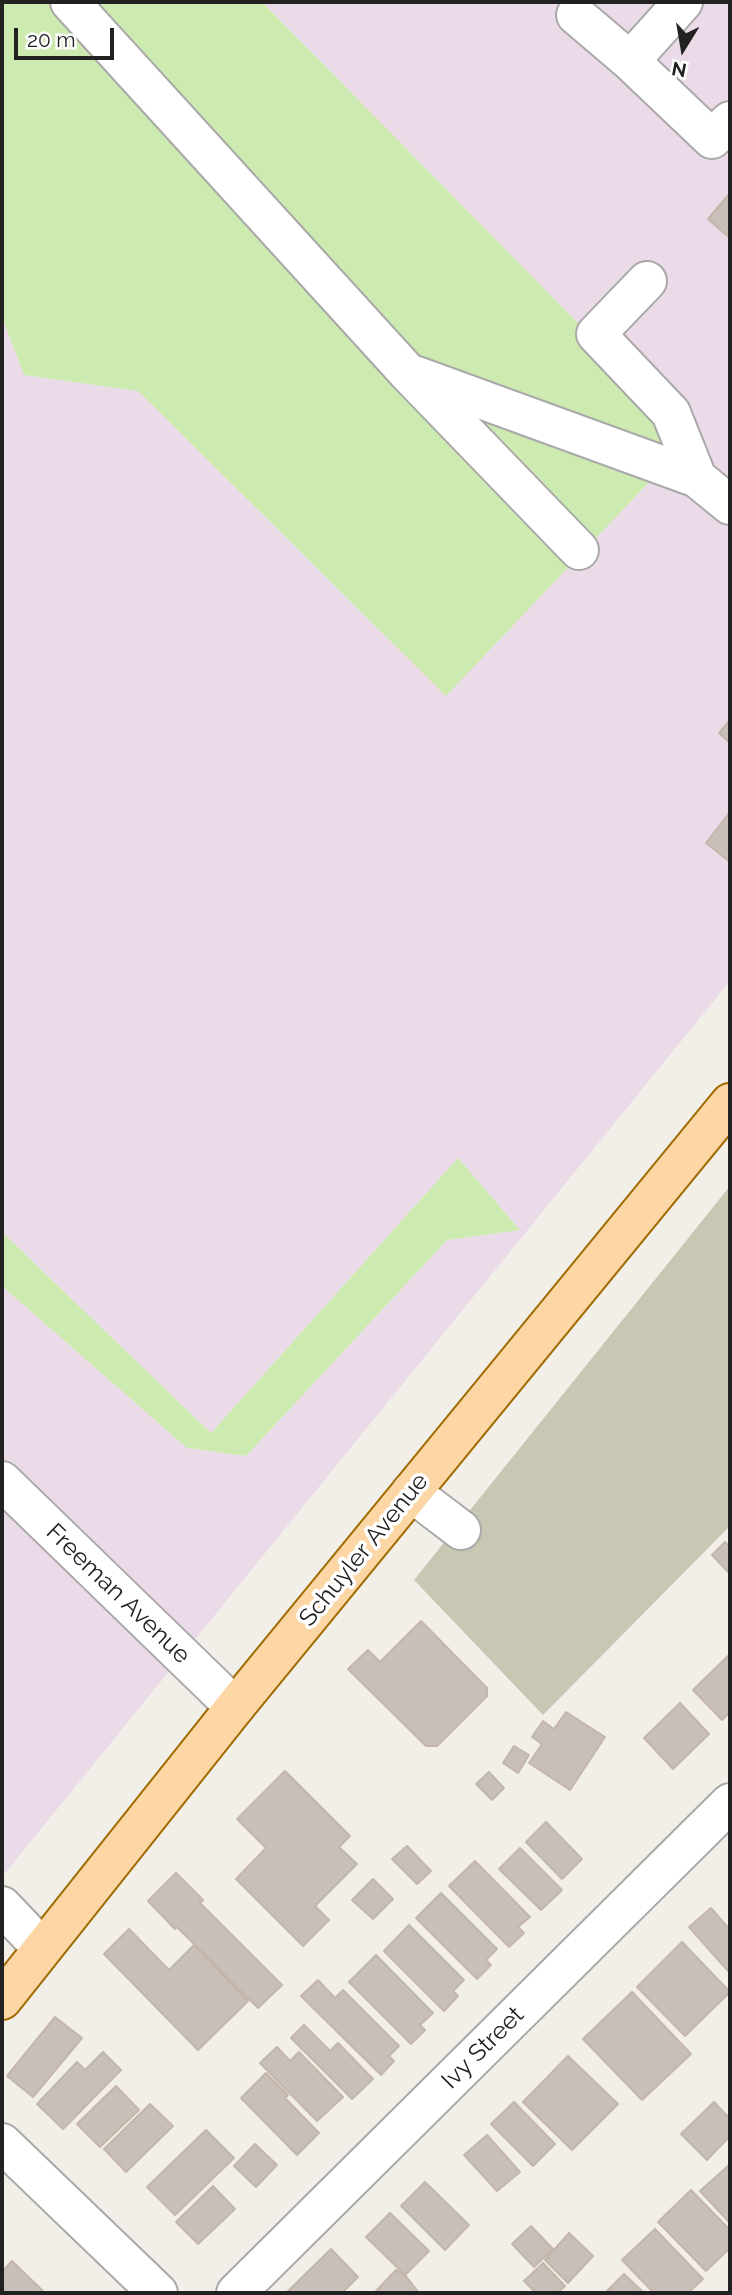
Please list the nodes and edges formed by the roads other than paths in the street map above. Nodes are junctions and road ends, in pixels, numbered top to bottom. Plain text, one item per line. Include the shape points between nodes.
1 (70, 2) edge
2 (683, 2) edge
3 (576, 15) dead end
4 (630, 61) junction
5 (730, 121) edge
6 (647, 281) dead end
7 (408, 373) junction
8 (697, 478) junction
9 (730, 505) edge
10 (579, 550) dead end
11 (730, 1103) edge
12 (2, 1481) edge
13 (411, 1492) junction
14 (461, 1530) dead end
15 (235, 1707) junction
16 (730, 1803) edge
17 (2, 1906) edge
18 (42, 1948) junction
19 (2, 2000) edge
20 (2, 2143) edge
21 (158, 2293) edge
22 (236, 2293) edge

1 - 7 street
2 - 4 street
3 - 4 street
4 - 5 street via 712,139
6 - 8 street via 596,334 671,413
7 - 8 street
7 - 10 street
8 - 9 street
11 - 13 main road, Schuyler Avenue
12 - 15 street, Freeman Avenue
13 - 14 street
13 - 15 main road, Schuyler Avenue
15 - 18 main road, Schuyler Avenue
16 - 22 street, Ivy Street
17 - 18 street
18 - 19 main road, Schuyler Avenue
20 - 21 street

